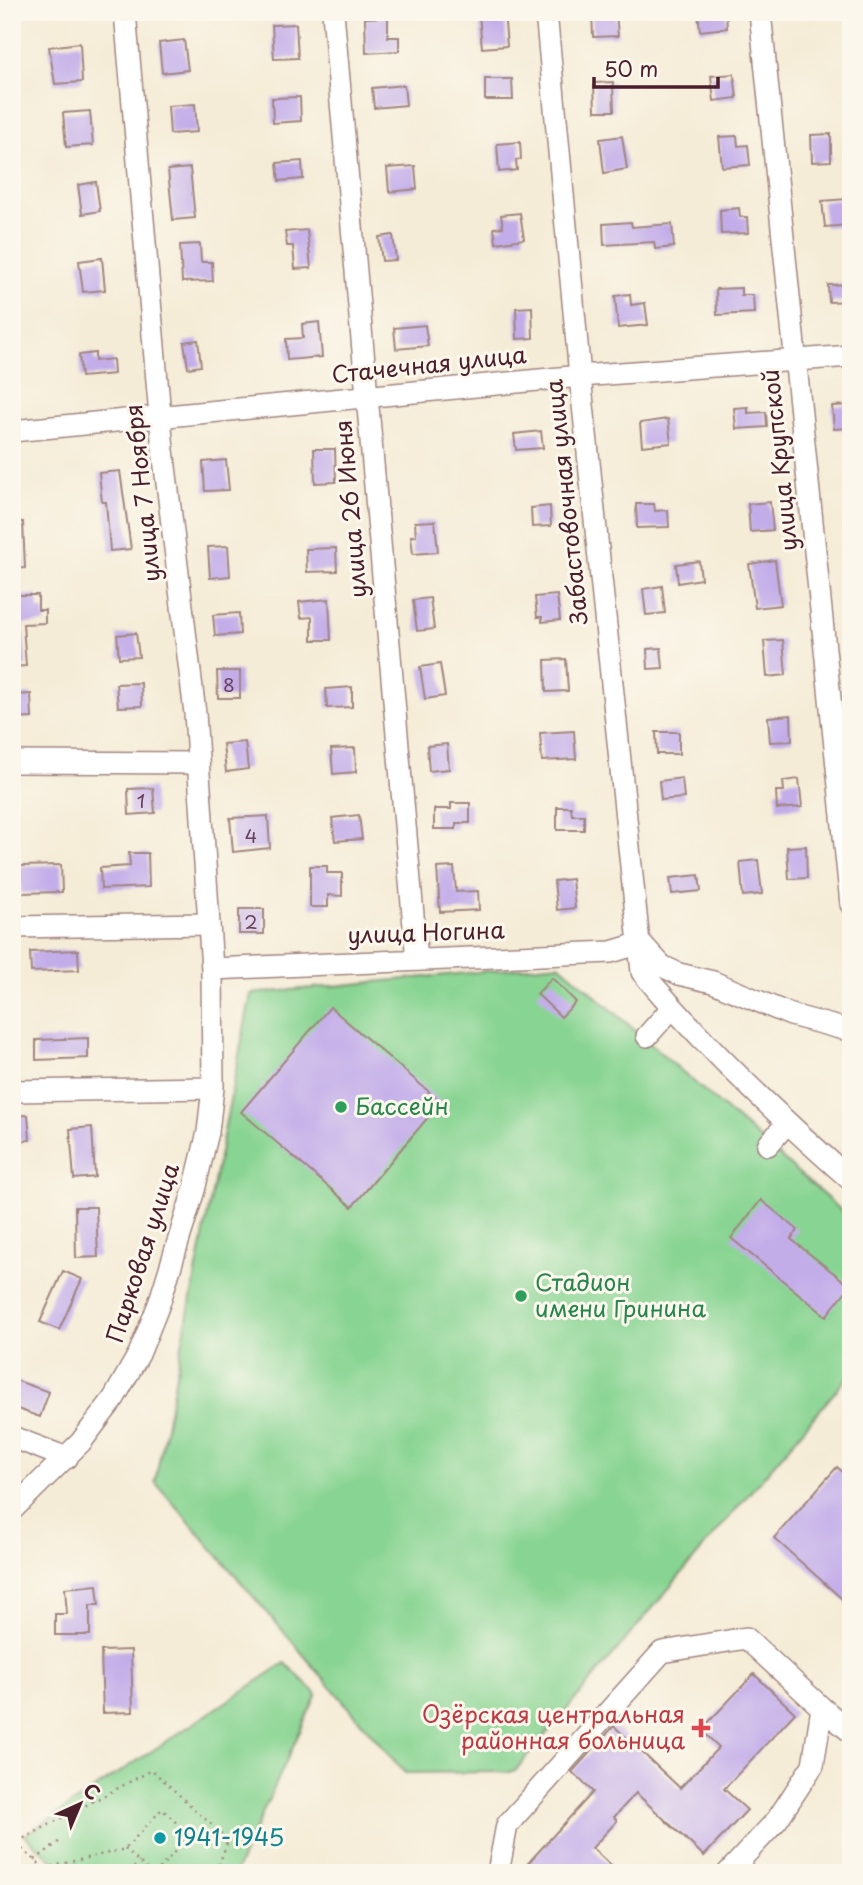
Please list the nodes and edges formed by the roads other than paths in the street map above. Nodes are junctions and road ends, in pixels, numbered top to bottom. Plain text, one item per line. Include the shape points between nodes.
1 (125, 12) edge
2 (333, 12) edge
3 (546, 12) edge
4 (760, 12) edge
5 (851, 356) edge
6 (797, 361) junction
7 (580, 376) junction
8 (367, 398) junction
9 (160, 417) junction
10 (12, 431) edge
11 (12, 762) edge
12 (197, 762) junction
13 (850, 903) edge
14 (209, 924) junction
15 (12, 927) edge
16 (641, 943) junction
17 (417, 960) junction
18 (212, 969) junction
19 (672, 1008) junction
20 (851, 1031) edge
21 (646, 1036) dead end
22 (213, 1088) junction
23 (12, 1091) edge
24 (787, 1123) junction
25 (768, 1145) dead end
26 (851, 1180) edge
27 (12, 1437) edge
28 (67, 1458) junction
29 (12, 1510) edge
30 (822, 1708) junction
31 (851, 1732) edge
32 (498, 1873) edge
33 (728, 1873) edge

1 - 9 street, улица 7 Ноября
2 - 8 street, улица 26 Июня
3 - 7 street, Забастовочная улица
4 - 6 street, улица Крупской
5 - 6 street, Стачечная улица
6 - 7 street, Стачечная улица
6 - 13 street, улица Крупской
7 - 8 street, Стачечная улица
7 - 16 street, Забастовочная улица
8 - 9 street, Стачечная улица
8 - 17 street, улица 26 Июня
9 - 10 street, Стачечная улица
9 - 12 street, улица 7 Ноября
11 - 12 street
12 - 14 street, улица 7 Ноября
14 - 15 street
14 - 18 street, улица 7 Ноября
16 - 17 street, улица Ногина via 611,952
16 - 19 street, Забастовочная улица via 642,972
16 - 20 street via 662,966 679,974 713,982 790,1015
17 - 18 street, улица Ногина
18 - 22 street, Парковая улица
19 - 21 street
19 - 24 street, Забастовочная улица
22 - 23 street
22 - 28 street, Парковая улица via 194,1190 159,1304 139,1354 114,1398
24 - 25 street
24 - 26 street, Забастовочная улица
27 - 28 street
28 - 29 street, Парковая улица
30 - 31 street
30 - 32 street via 746,1638 662,1652 507,1825
30 - 33 street via 813,1765 777,1821

